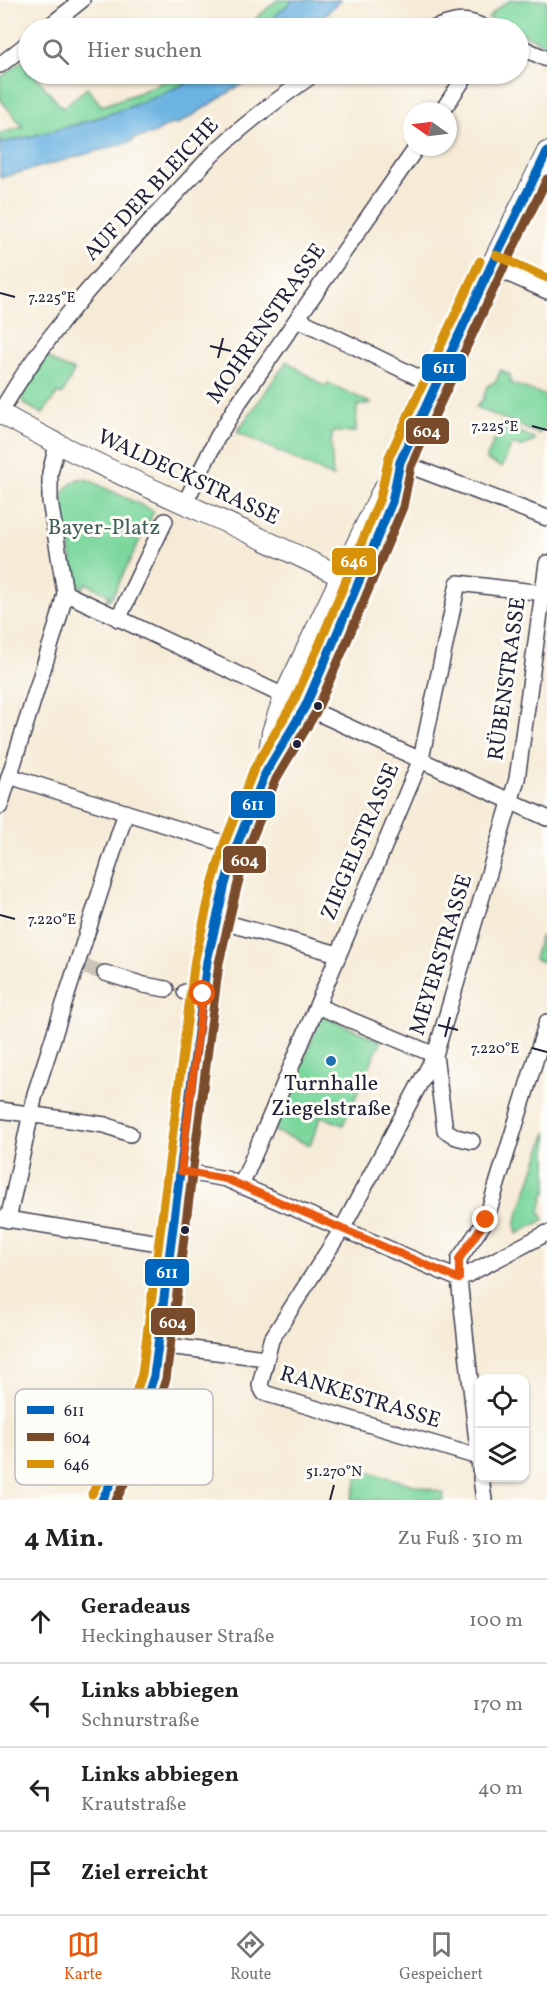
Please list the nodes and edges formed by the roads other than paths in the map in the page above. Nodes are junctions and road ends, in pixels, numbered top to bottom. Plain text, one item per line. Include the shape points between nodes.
1 (82, 0) edge
2 (60, 18) edge
3 (529, 50) edge
4 (18, 51) edge
5 (547, 59) edge
6 (0, 65) edge
7 (300, 84) edge
8 (460, 84) edge
9 (448, 102) edge
10 (547, 152) edge
11 (411, 156) edge
12 (491, 266) junction
13 (547, 291) edge
14 (298, 319) junction
15 (436, 386) junction
16 (0, 413) edge
17 (57, 445) junction
18 (400, 462) junction
19 (185, 503) junction
20 (547, 518) edge
21 (165, 521) dead end
22 (547, 563) edge
23 (349, 581) junction
24 (65, 593) junction
25 (543, 593) junction
26 (120, 620) junction
27 (284, 696) junction
28 (305, 707) junction
29 (420, 759) junction
30 (266, 774) junction
31 (9, 776) junction
32 (511, 802) junction
33 (0, 806) edge
34 (126, 812) junction
35 (547, 818) edge
36 (236, 847) junction
37 (216, 920) junction
38 (338, 954) junction
39 (105, 973) tunnel mouth
40 (166, 989) dead end
41 (317, 1006) junction
42 (547, 1022) edge
43 (435, 1055) junction
44 (0, 1110) edge
45 (30, 1113) junction
46 (130, 1134) dead end
47 (472, 1141) dead end
48 (181, 1171) junction
49 (241, 1186) junction
50 (4, 1219) edge
51 (342, 1229) junction
52 (547, 1233) edge
53 (172, 1245) junction
54 (459, 1279) junction
55 (159, 1345) junction
56 (266, 1358) junction
57 (150, 1389) edge
58 (475, 1428) edge
59 (475, 1462) edge
60 (482, 1482) edge
61 (111, 1485) edge
62 (102, 1500) edge
63 (484, 1500) edge

1 - 2 street
3 - 5 street
4 - 6 street
7 - 16 street, AUF DER BLEICHE via 254,117 209,159 57,327
8 - 9 street
10 - 12 main road
11 - 14 street, MOHRENSTRASSE
12 - 13 street
12 - 15 main road
14 - 15 street
14 - 19 street, MOHRENSTRASSE via 237,405
15 - 18 main road
16 - 17 main road, WALDECKSTRASSE
17 - 19 main road, WALDECKSTRASSE
17 - 24 street via 50,473 50,501
18 - 20 street
18 - 23 main road via 380,495
19 - 23 main road, WALDECKSTRASSE
21 - 26 street
22 - 25 street, RÜBENSTRASSE
23 - 27 main road
23 - 28 main road
24 - 26 street
24 - 31 street
25 - 29 street, ZIEGELSTRASSE via 458,584
25 - 32 street, RÜBENSTRASSE via 518,778
26 - 27 street
27 - 30 main road via 272,732
28 - 29 street
28 - 30 main road
29 - 32 street
29 - 38 street, ZIEGELSTRASSE
30 - 36 main road
31 - 33 street
31 - 34 street
32 - 35 street
32 - 43 street, MEYERSTRASSE
34 - 36 street
34 - 45 street via 81,966
36 - 37 main road
37 - 38 street
37 - 48 main road via 194,993
38 - 41 street, ZIEGELSTRASSE
39 - 40 street
41 - 43 street
41 - 49 street, ZIEGELSTRASSE
42 - 54 street via 486,1220 459,1259
43 - 47 street, MEYERSTRASSE via 445,1130
43 - 51 street
44 - 45 street
45 - 46 street via 105,1125
45 - 50 street
48 - 49 street via 226,1179
48 - 53 main road
49 - 51 street
50 - 53 street
51 - 54 street
51 - 56 street via 271,1340
52 - 54 street
53 - 55 main road
54 - 58 street
55 - 56 street, RANKESTRASSE
55 - 57 main road
56 - 59 street, RANKESTRASSE via 260,1385 264,1394
60 - 63 street
61 - 62 main road

